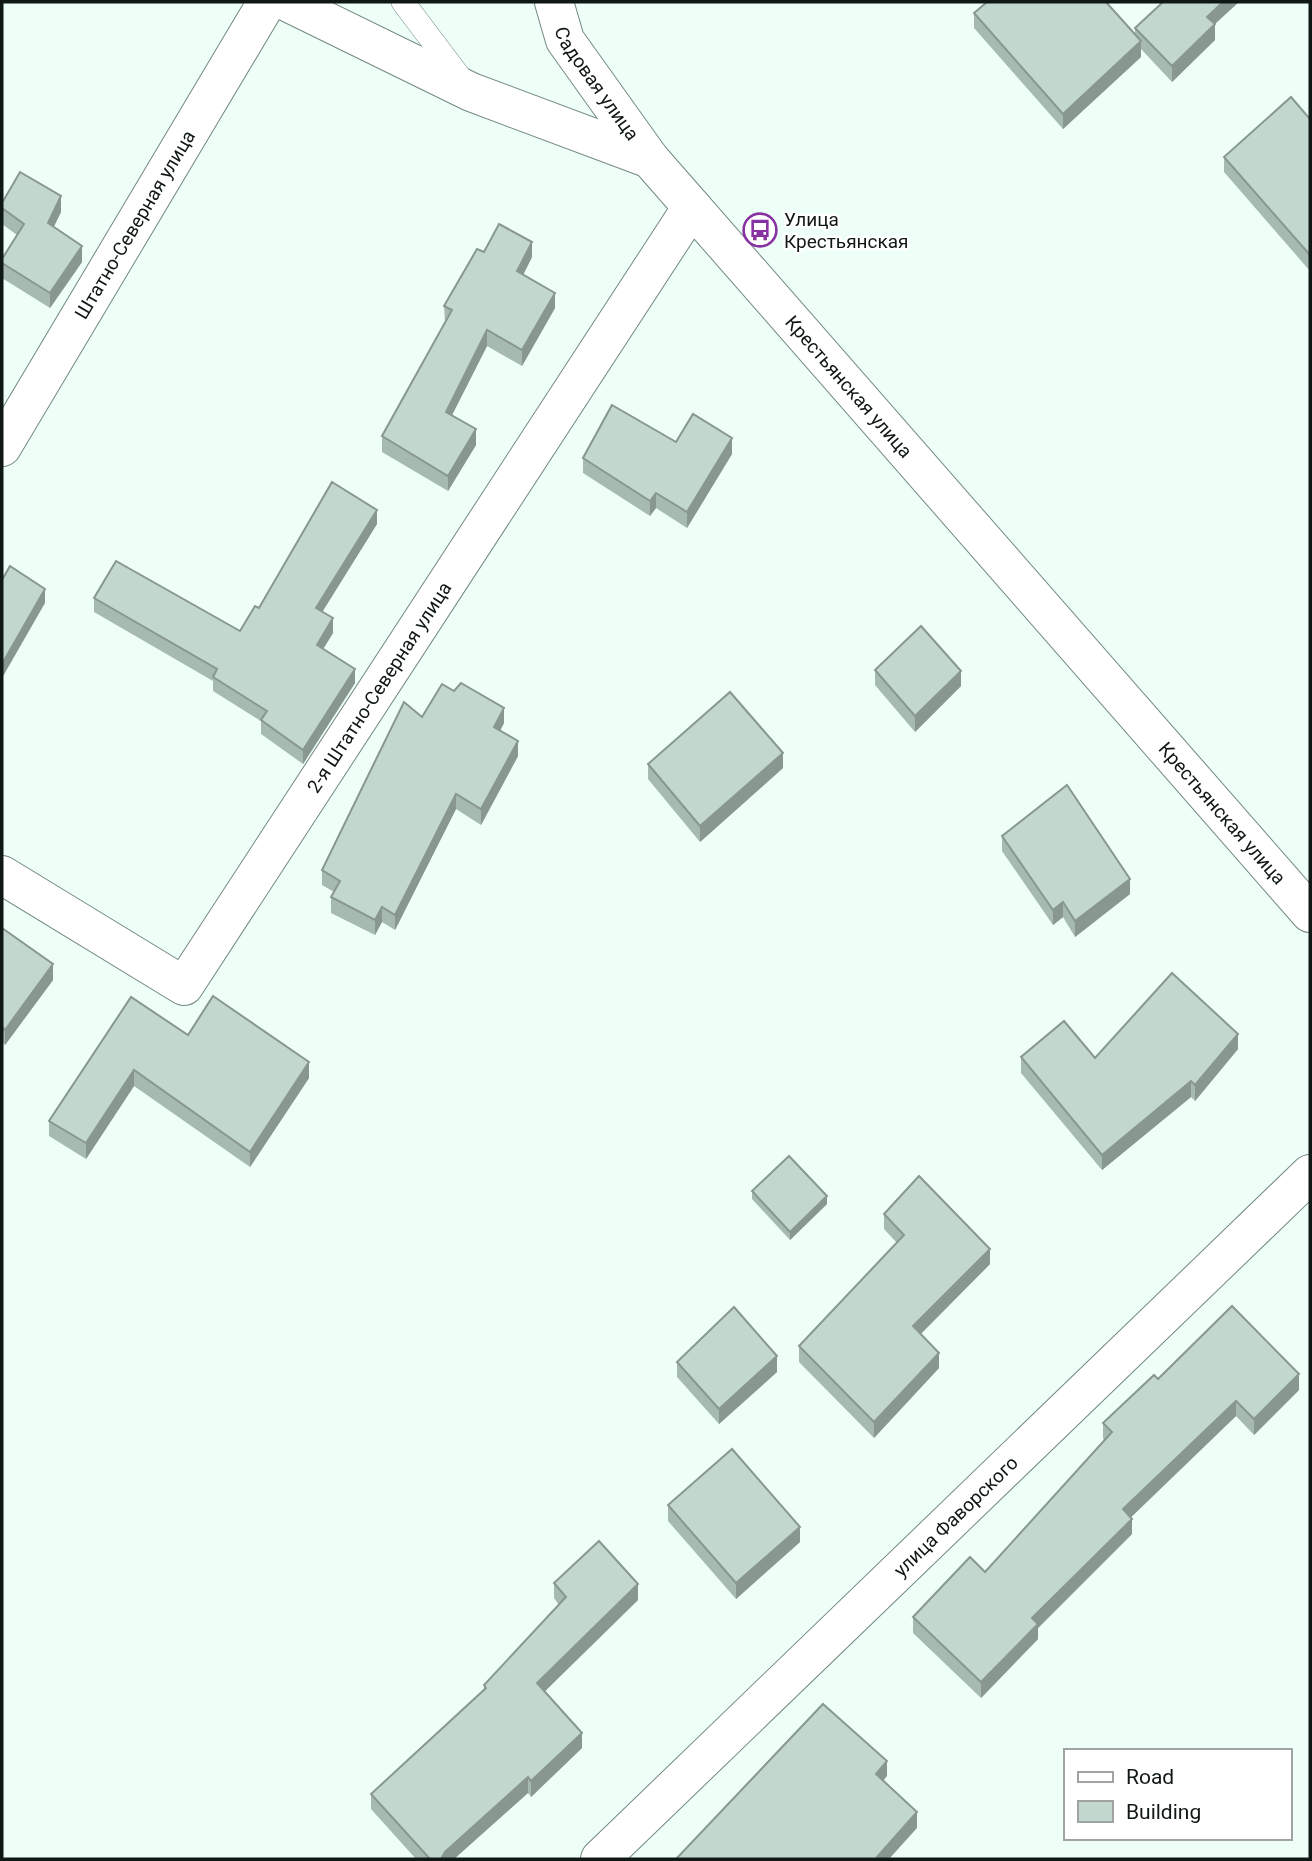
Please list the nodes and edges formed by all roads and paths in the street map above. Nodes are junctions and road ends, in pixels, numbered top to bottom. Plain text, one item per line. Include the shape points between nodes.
1 (267, 2) edge
2 (287, 2) edge
3 (403, 2) edge
4 (554, 2) edge
5 (471, 92) junction
6 (649, 159) junction
7 (692, 207) junction
8 (2, 447) edge
9 (2, 875) edge
10 (1310, 912) edge
11 (1310, 1174) edge
12 (600, 1859) edge

1 - 8 street, Штатно-Северная улица
2 - 5 street, Крестьянская улица
3 - 5 lane
4 - 6 street, Садовая улица via 565,40
5 - 6 street, Крестьянская улица
6 - 7 street, Крестьянская улица
7 - 9 street, 2-я Штатно-Северная улица via 184,986
7 - 10 street, Крестьянская улица
11 - 12 street, улица Фаворского

